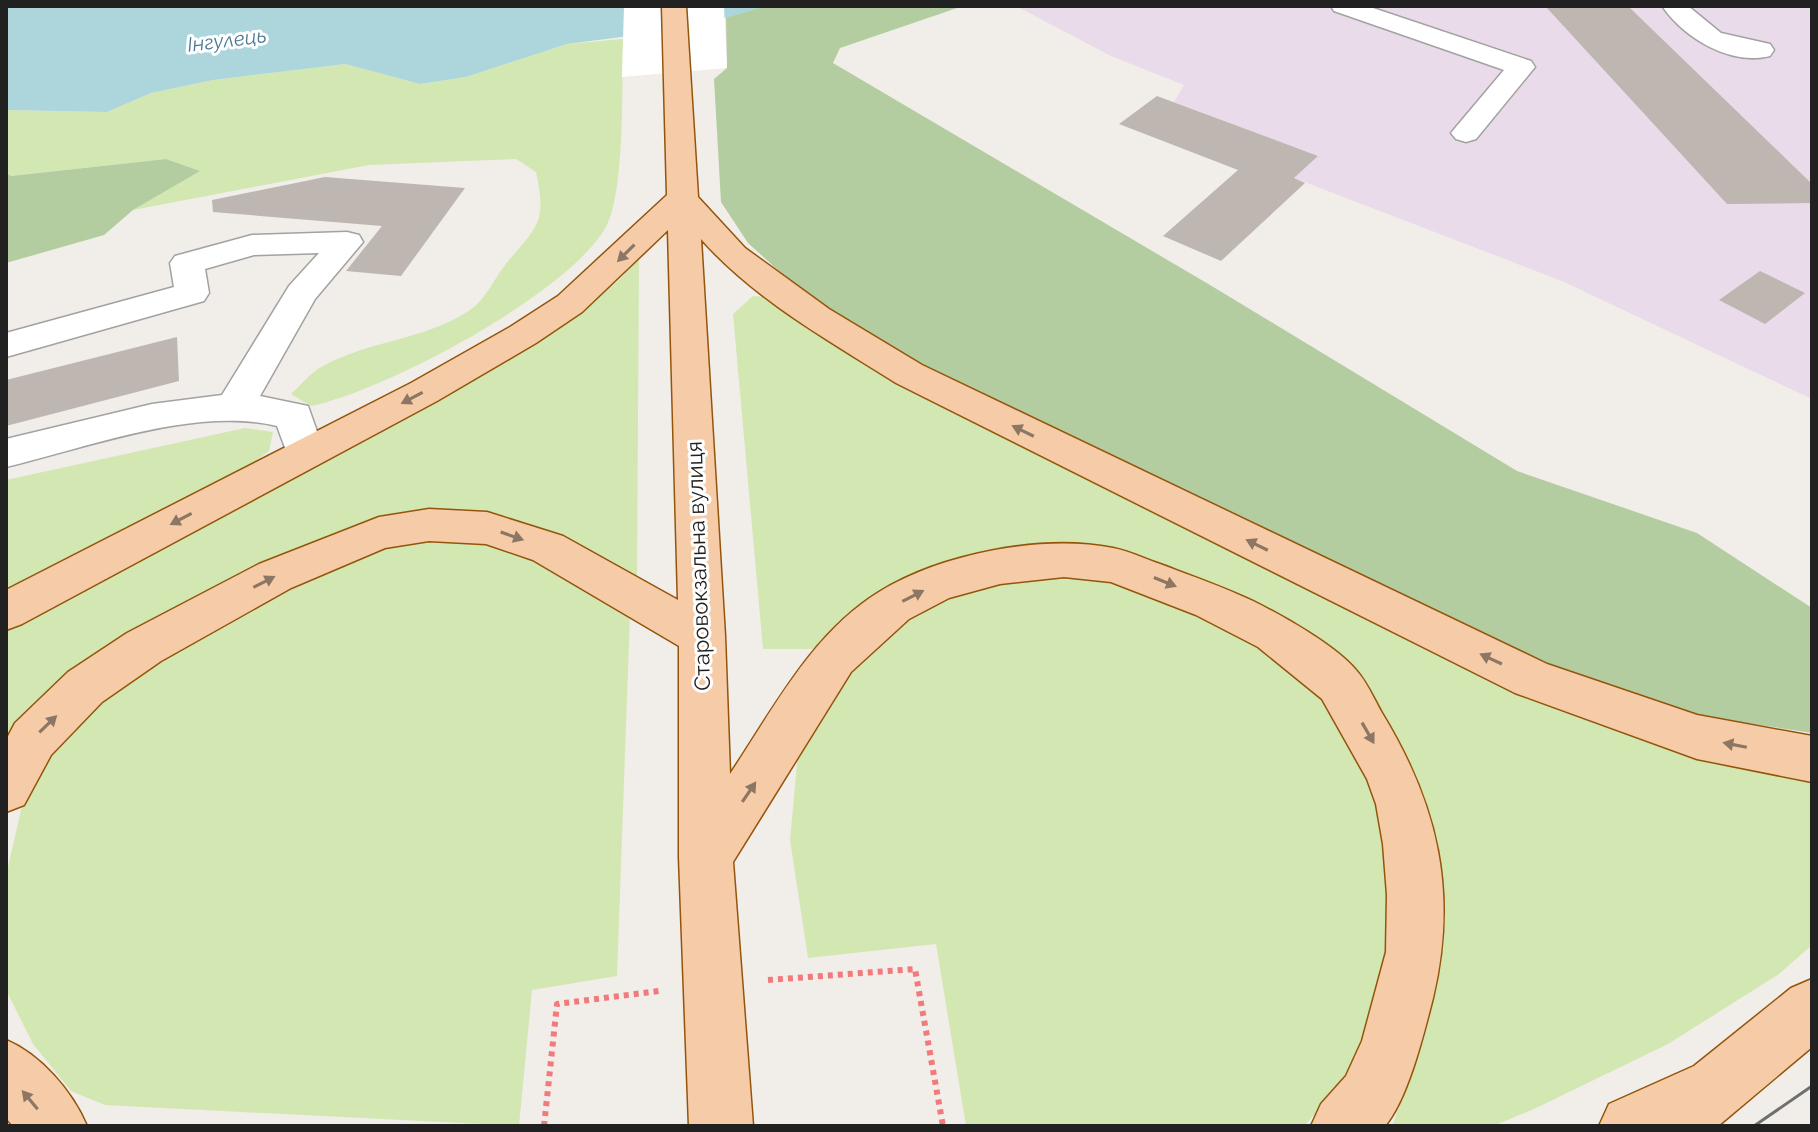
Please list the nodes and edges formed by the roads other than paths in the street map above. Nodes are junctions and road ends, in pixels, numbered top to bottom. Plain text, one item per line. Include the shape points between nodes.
1 (674, 6) edge
2 (1343, 6) edge
3 (1674, 6) edge
4 (1761, 50) dead end
5 (1466, 133) dead end
6 (682, 198) junction
7 (6, 345) edge
8 (235, 406) junction
9 (6, 453) edge
10 (305, 454) junction
11 (6, 611) edge
12 (702, 636) junction
13 (1812, 759) edge
14 (6, 788) edge
15 (706, 857) junction
16 (1812, 1009) edge
17 (6, 1071) edge
18 (1717, 1086) junction
19 (55, 1126) edge
20 (721, 1126) edge
21 (1343, 1126) edge
22 (1631, 1126) edge
23 (1669, 1126) edge

1 - 6 main road, Старовокзальна вулиця
2 - 5 lane via 1521,67
3 - 4 lane via 1712,41
6 -> 10 main road via 570,304 424,392
6 - 12 main road, Старовокзальна вулиця
13 -> 6 main road via 1697,737 1532,679 923,381 816,317 733,255
7 - 8 lane via 192,293 187,263 252,245 347,242 301,294
8 - 9 lane
8 - 10 lane via 294,416
10 -> 11 main road
14 -> 12 main road via 33,739 97,679 193,618 275,576 379,533 429,525 487,528 548,548
12 - 15 main road, Старовокзальна вулиця
15 - 20 main road, Старовокзальна вулиця
15 -> 21 main road via 834,658 893,606 937,583 1000,567 1064,560 1114,565 1212,602 1274,633 1339,684 1389,770 1402,804 1415,895 1415,952 1391,1046 1368,1098
16 - 18 main road
19 -> 17 main road
18 - 22 main road
18 - 23 main road

